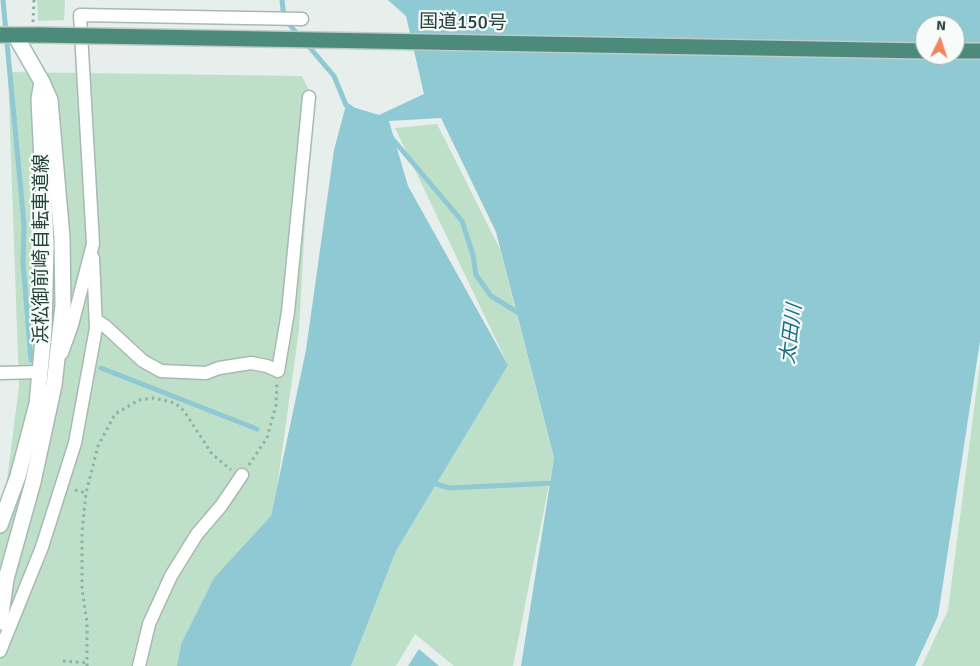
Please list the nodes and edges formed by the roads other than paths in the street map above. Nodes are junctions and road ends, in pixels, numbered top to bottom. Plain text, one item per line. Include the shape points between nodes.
1 (302, 19) dead end
2 (7, 35) edge
3 (915, 51) edge
4 (965, 51) edge
5 (980, 52) edge
6 (308, 97) dead end
7 (93, 244) junction
8 (96, 320) junction
9 (48, 371) junction
10 (0, 374) edge
11 (242, 475) road end
12 (0, 525) edge
13 (0, 622) edge
14 (0, 651) edge
15 (139, 666) edge

1 - 7 street via 80,15
2 - 3 highway, 国道150号, bridge
2 - 9 main road, 浜松御前崎自転車道線 via 42,82 39,99 46,244 44,328
4 - 5 highway
6 - 8 street via 288,312 278,372 251,363 206,373 161,371 143,361
7 - 8 street
7 - 9 street via 72,324
8 - 14 street via 75,443 42,547
9 - 10 street
9 - 12 main road, 浜松御前崎自転車道線 via 18,476
9 - 13 main road via 33,482 6,579
11 - 15 street via 197,534 172,576 149,624

